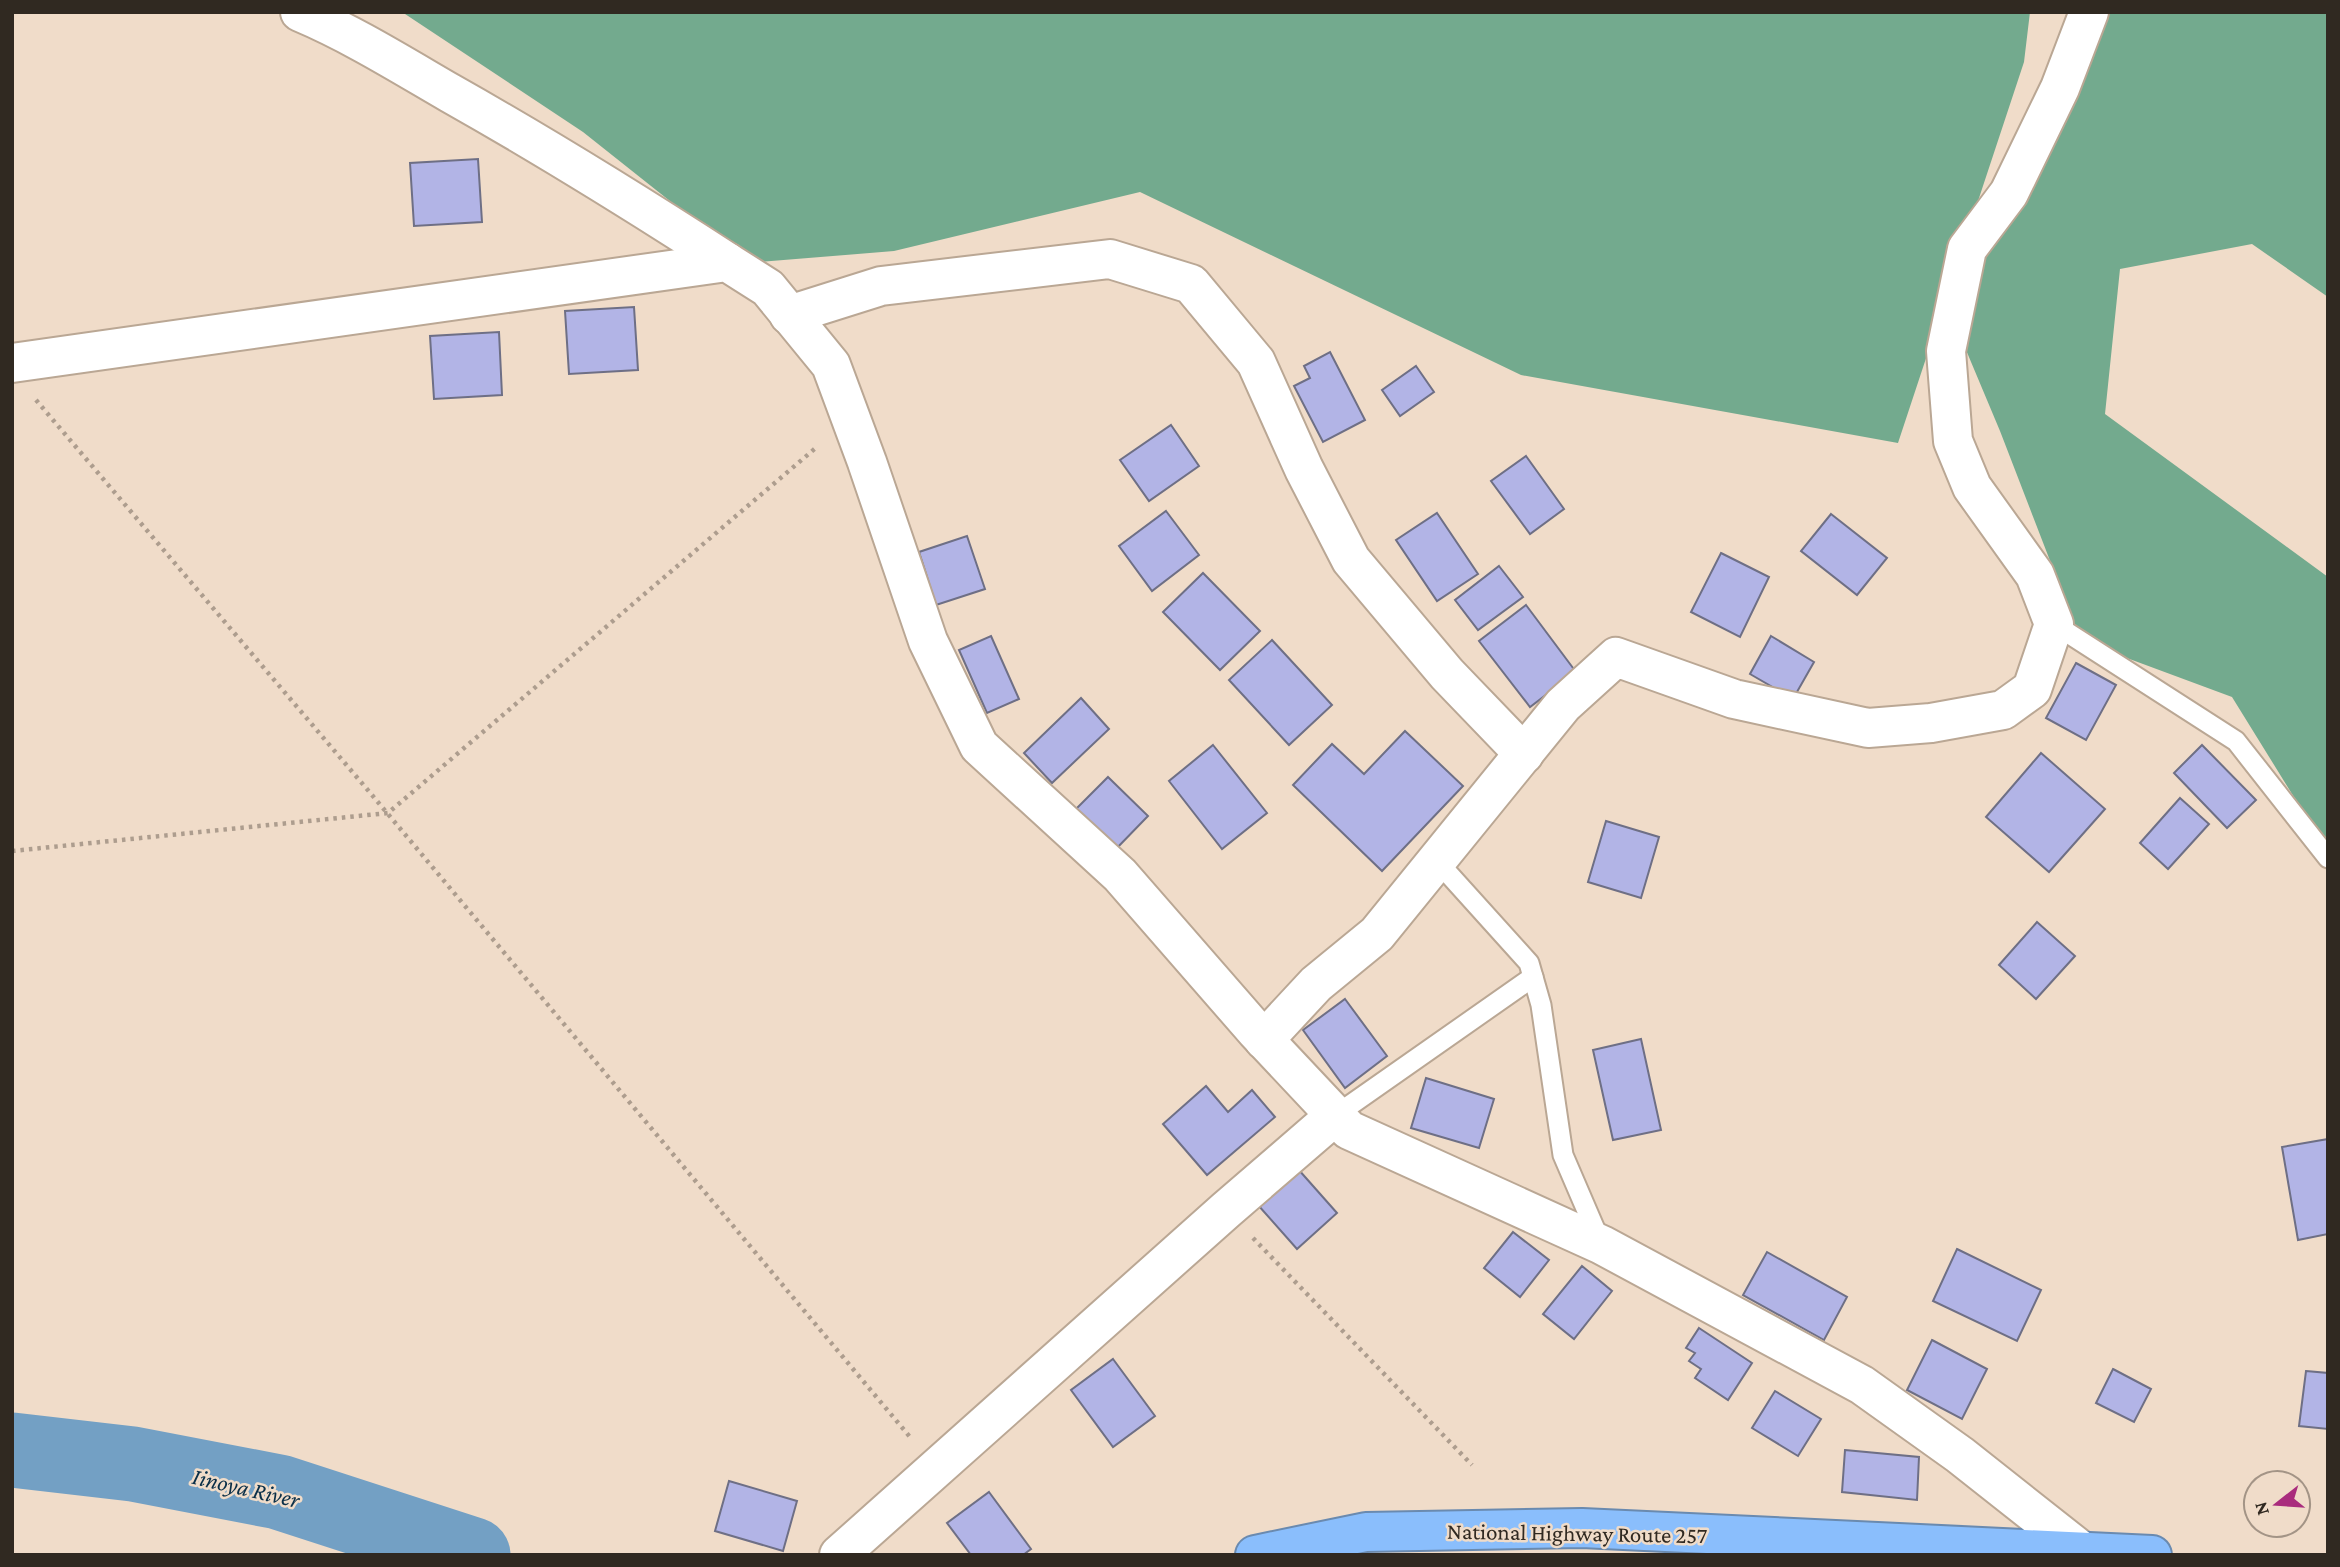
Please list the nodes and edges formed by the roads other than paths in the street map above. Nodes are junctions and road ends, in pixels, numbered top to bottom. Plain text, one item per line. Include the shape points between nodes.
1 (300, 12) edge
2 (2089, 12) edge
3 (727, 262) junction
4 (789, 315) junction
5 (21, 378) edge
6 (2054, 624) junction
7 (1524, 754) junction
8 (2328, 858) edge
9 (1437, 861) junction
10 (1533, 977) junction
11 (1264, 1040) junction
12 (1336, 1115) junction
13 (1602, 1245) junction
14 (2084, 1553) junction
15 (839, 1555) edge
16 (1255, 1555) edge
17 (2152, 1555) edge

1 - 3 street via 334,26 480,110
2 - 6 street via 2060,88 2009,193 1967,249 1946,351 1953,441 1972,487 2035,575
3 - 4 street via 768,288
3 - 5 street
4 - 7 street via 881,286 1110,259 1191,284 1256,362 1351,560 1447,674
4 - 11 street via 831,365 928,641 979,746 1120,875
6 - 7 street via 2032,689 2003,710 1868,728 1734,699 1616,657 1563,705
6 - 8 lane via 2236,741
7 - 9 street
9 - 10 lane via 1529,963
9 - 11 street via 1377,934 1316,984
10 - 12 lane
10 - 13 lane via 1563,1155
11 - 12 street
12 - 13 street via 1349,1130
12 - 15 street
13 - 14 street via 1862,1385
14 - 16 highway, National Highway Route 257 via 1582,1528 1366,1532
14 - 17 highway, National Highway Route 257

